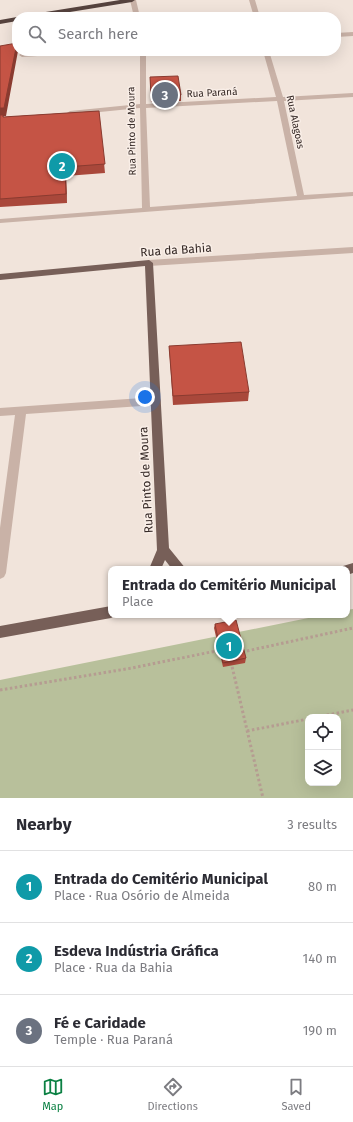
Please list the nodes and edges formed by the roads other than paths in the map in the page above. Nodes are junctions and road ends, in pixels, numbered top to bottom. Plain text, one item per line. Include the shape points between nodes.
1 (132, 0) edge
2 (252, 0) edge
3 (58, 12) edge
4 (136, 12) edge
5 (256, 12) edge
6 (12, 20) edge
7 (0, 22) edge
8 (353, 34) edge
9 (341, 35) edge
10 (143, 56) edge
11 (267, 56) edge
12 (353, 95) edge
13 (280, 99) junction
14 (142, 106) junction
15 (63, 114) edge
16 (353, 194) edge
17 (301, 198) junction
18 (146, 210) junction
19 (0, 221) edge
20 (353, 250) edge
21 (149, 263) junction
22 (0, 277) edge
23 (156, 401) junction
24 (21, 410) junction
25 (0, 412) edge
26 (163, 550) junction
27 (156, 566) edge
28 (177, 566) edge
29 (0, 573) edge
30 (108, 611) edge
31 (0, 632) edge

1 - 3 highway
1 - 4 street
2 - 5 street
6 - 7 highway
8 - 9 street
10 - 14 street, Rua Pinto de Moura
11 - 13 street, Rua Alagoas
12 - 13 street, Rua Paraná
13 - 14 street, Rua Paraná
13 - 17 street, Rua Alagoas
14 - 15 street, Rua Paraná
14 - 18 street, Rua Pinto de Moura
16 - 17 street
17 - 18 street
18 - 19 street
20 - 21 street, Rua da Bahia
21 - 22 main road, Rua da Bahia
21 - 23 main road, Rua Pinto de Moura
23 - 24 street
23 - 26 main road, Rua Pinto de Moura
24 - 25 street
24 - 29 street
26 - 27 main road
26 - 28 main road
30 - 31 main road

